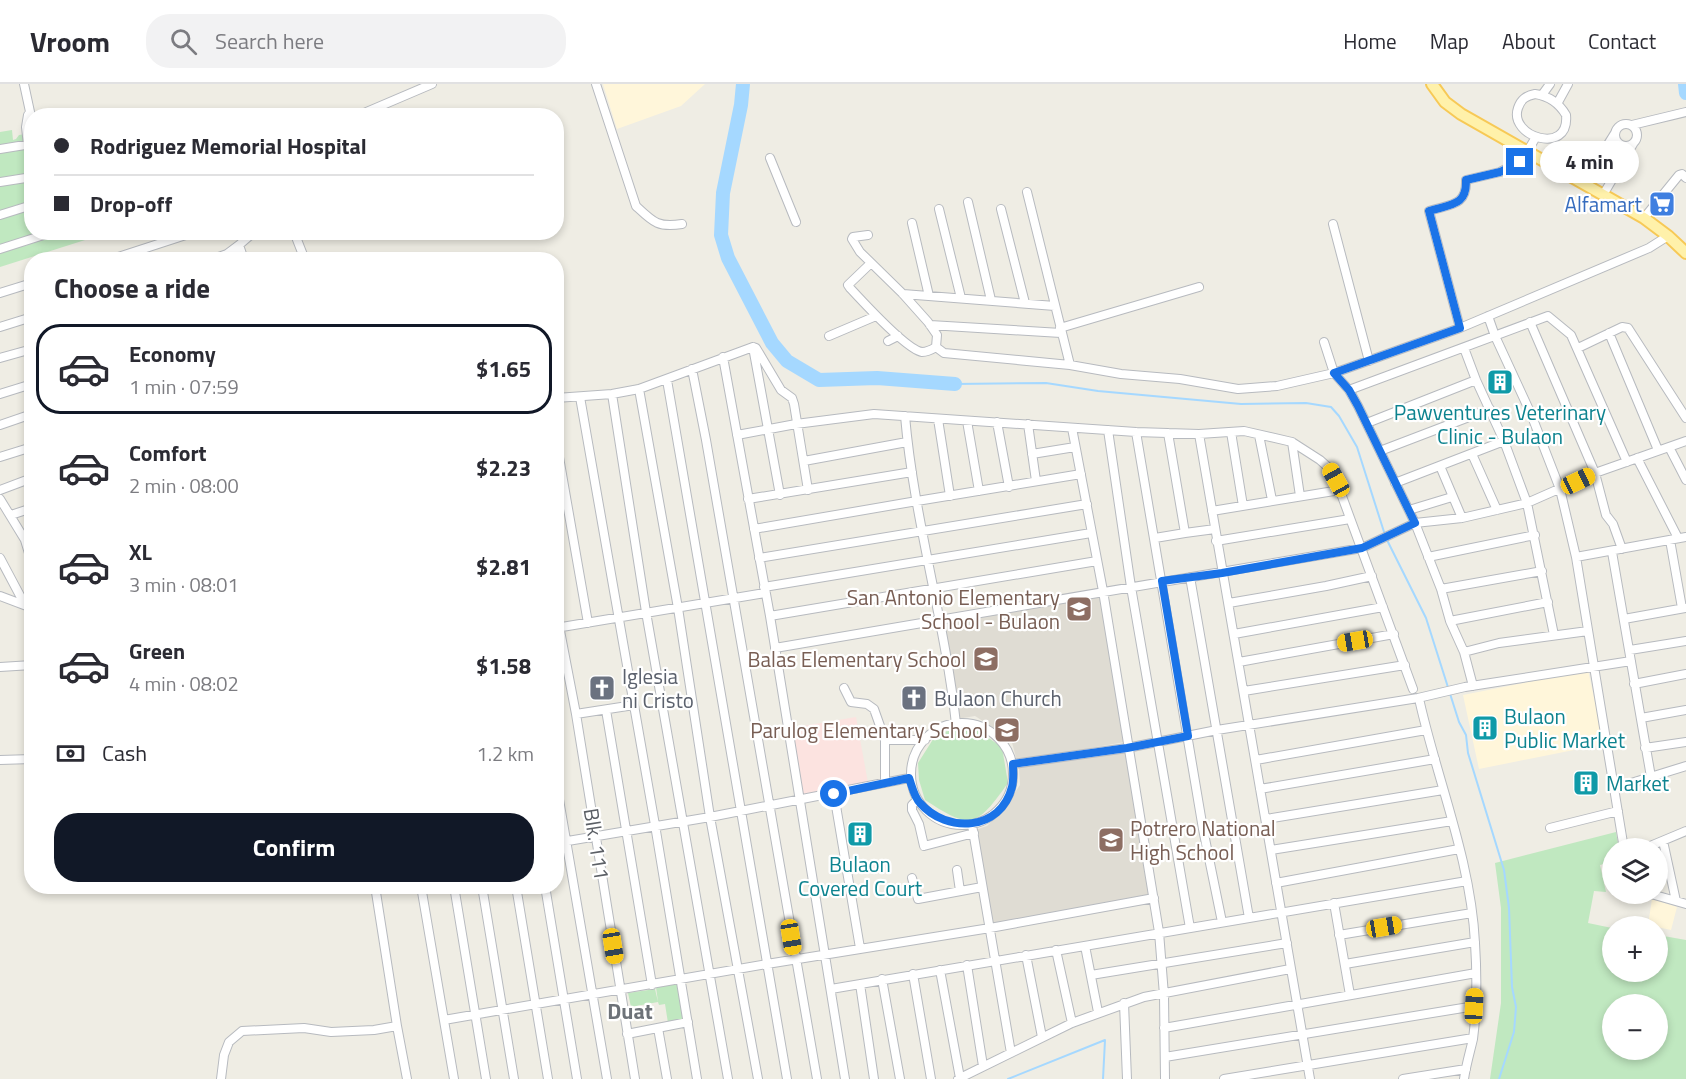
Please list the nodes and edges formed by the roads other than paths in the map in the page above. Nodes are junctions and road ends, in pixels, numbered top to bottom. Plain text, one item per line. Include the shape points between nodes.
1 (24, 84) edge
2 (432, 84) edge
3 (596, 84) edge
4 (1432, 84) edge
5 (1550, 84) edge
6 (1568, 84) edge
7 (1542, 95) junction
8 (1557, 104) junction
9 (28, 108) edge
10 (376, 108) edge
11 (1685, 112) edge
12 (1632, 125) junction
13 (1615, 133) junction
14 (1532, 135) junction
15 (1633, 144) junction
16 (24, 146) edge
17 (0, 149) edge
18 (1526, 152) junction
19 (770, 159) dead end
20 (24, 178) edge
21 (1686, 178) edge
22 (0, 182) edge
23 (1584, 183) junction
24 (1027, 192) dead end
25 (1603, 195) junction
26 (968, 202) dead end
27 (24, 208) edge
28 (939, 209) dead end
29 (1001, 209) dead end
30 (0, 215) edge
31 (1644, 218) junction
32 (796, 222) dead end
33 (912, 223) dead end
34 (682, 224) dead end
35 (1333, 224) dead end
36 (868, 235) dead end
37 (1668, 236) junction
38 (28, 240) edge
39 (170, 240) edge
40 (245, 240) edge
41 (239, 245) junction
42 (0, 249) edge
43 (134, 252) edge
44 (230, 252) edge
45 (241, 252) edge
46 (1686, 253) edge
47 (871, 263) junction
48 (24, 286) edge
49 (1198, 287) dead end
50 (0, 293) edge
51 (903, 294) junction
52 (929, 296) junction
53 (961, 298) junction
54 (991, 300) junction
55 (1024, 303) junction
56 (1055, 306) junction
57 (876, 316) junction
58 (1488, 316) junction
59 (24, 320) edge
60 (1530, 322) junction
61 (930, 324) junction
62 (0, 327) edge
63 (1460, 328) junction
64 (1061, 330) junction
65 (1609, 333) junction
66 (829, 336) dead end
67 (898, 336) junction
68 (1495, 336) junction
69 (888, 341) dead end
70 (1324, 342) dead end
71 (753, 347) junction
72 (936, 348) junction
73 (1464, 348) junction
74 (1578, 348) junction
75 (24, 351) edge
76 (723, 357) junction
77 (0, 358) edge
78 (1369, 361) junction
79 (1070, 365) junction
80 (692, 369) junction
81 (1334, 373) junction
82 (667, 380) junction
83 (1476, 380) junction
84 (24, 386) edge
85 (639, 389) junction
86 (1349, 390) junction
87 (0, 394) edge
88 (612, 394) junction
89 (580, 397) junction
90 (564, 398) edge
91 (1490, 409) junction
92 (905, 416) junction
93 (24, 417) edge
94 (1686, 418) edge
95 (938, 419) junction
96 (967, 421) junction
97 (997, 422) junction
98 (1367, 423) junction
99 (796, 424) junction
100 (1028, 424) junction
101 (0, 425) edge
102 (1072, 428) junction
103 (769, 429) junction
104 (1108, 430) junction
105 (1136, 432) junction
106 (1231, 432) junction
107 (1168, 433) junction
108 (1199, 434) junction
109 (737, 435) junction
110 (1259, 435) junction
111 (1504, 441) junction
112 (1686, 441) edge
113 (907, 442) junction
114 (1292, 442) junction
115 (1075, 447) junction
116 (1669, 447) junction
117 (24, 450) edge
118 (1658, 450) junction
119 (1380, 451) junction
120 (1032, 454) junction
121 (1472, 454) junction
122 (0, 457) edge
123 (1637, 458) junction
124 (804, 461) junction
125 (1627, 462) junction
126 (1440, 466) junction
127 (912, 472) junction
128 (1595, 473) junction
129 (1081, 474) junction
130 (1686, 480) edge
131 (24, 481) edge
132 (1036, 481) junction
133 (1395, 483) junction
134 (564, 486) edge
135 (1009, 487) junction
136 (1560, 489) junction
137 (0, 490) edge
138 (808, 490) junction
139 (1340, 490) junction
140 (979, 491) junction
141 (780, 495) junction
142 (950, 496) junction
143 (1300, 496) junction
144 (1452, 496) junction
145 (0, 499) edge
146 (748, 499) junction
147 (1272, 500) junction
148 (916, 501) junction
149 (1527, 503) junction
150 (1087, 504) junction
151 (1243, 506) junction
152 (1409, 510) junction
153 (1497, 510) junction
154 (24, 511) edge
155 (1212, 511) junction
156 (11, 515) junction
157 (1462, 518) junction
158 (1350, 519) junction
159 (1415, 523) junction
160 (1215, 529) junction
161 (754, 530) junction
162 (922, 531) junction
163 (24, 533) edge
164 (1091, 533) junction
165 (1185, 533) junction
166 (1534, 535) junction
167 (1155, 538) junction
168 (1678, 539) edge
169 (1216, 541) junction
170 (1362, 548) junction
171 (1622, 549) junction
172 (1612, 552) junction
173 (1428, 557) junction
174 (1576, 557) junction
175 (0, 558) edge
176 (759, 558) junction
177 (927, 559) junction
178 (1097, 561) junction
179 (1542, 571) junction
180 (1222, 573) junction
181 (1686, 573) edge
182 (1675, 575) junction
183 (1372, 576) junction
184 (1190, 577) junction
185 (1162, 581) junction
186 (1131, 587) junction
187 (933, 589) junction
188 (1441, 589) junction
189 (764, 590) junction
190 (1103, 591) junction
191 (0, 596) edge
192 (732, 598) junction
193 (24, 599) edge
194 (1548, 602) junction
195 (705, 603) junction
196 (1229, 603) junction
197 (24, 605) edge
198 (1383, 607) junction
199 (678, 608) junction
200 (1684, 608) edge
201 (646, 612) junction
202 (770, 616) junction
203 (618, 618) junction
204 (939, 619) junction
205 (1624, 619) junction
206 (1450, 621) junction
207 (588, 623) junction
208 (564, 626) edge
209 (1588, 631) junction
210 (1394, 633) junction
211 (1234, 634) junction
212 (1554, 635) junction
213 (1686, 641) edge
214 (775, 648) junction
215 (1630, 650) junction
216 (1464, 652) junction
217 (564, 656) edge
218 (1631, 661) junction
219 (1239, 662) junction
220 (1405, 665) junction
221 (24, 666) edge
222 (0, 667) edge
223 (1594, 667) junction
224 (1686, 674) edge
225 (1634, 684) junction
226 (1469, 686) junction
227 (844, 688) dead end
228 (1413, 689) dead end
229 (1244, 691) junction
230 (1419, 703) dead end
231 (634, 705) junction
232 (606, 710) junction
233 (1686, 710) edge
234 (576, 714) junction
235 (1641, 718) junction
236 (956, 724) junction
237 (1250, 725) junction
238 (1217, 730) junction
239 (1426, 730) junction
240 (1188, 736) junction
241 (885, 740) junction
242 (925, 740) junction
243 (1158, 741) junction
244 (1686, 742) edge
245 (1127, 748) junction
246 (1645, 748) junction
247 (24, 759) edge
248 (1435, 759) junction
249 (0, 760) edge
250 (1256, 760) junction
251 (1013, 764) junction
252 (1686, 766) edge
253 (1651, 777) junction
254 (909, 778) junction
255 (885, 783) junction
256 (1615, 788) junction
257 (1260, 789) junction
258 (1443, 790) junction
259 (834, 794) junction
260 (917, 800) junction
261 (798, 801) junction
262 (770, 805) junction
263 (741, 810) junction
264 (1618, 811) junction
265 (710, 817) junction
266 (1266, 819) junction
267 (684, 820) junction
268 (1452, 821) junction
269 (564, 825) edge
270 (656, 825) junction
271 (1550, 828) dead end
272 (973, 829) junction
273 (626, 830) junction
274 (1686, 831) edge
275 (596, 835) junction
276 (1622, 838) edge
277 (1668, 839) edge
278 (567, 841) junction
279 (564, 842) edge
280 (1459, 849) junction
281 (1271, 850) junction
282 (1668, 864) edge
283 (957, 870) dead end
284 (912, 878) dead end
285 (1467, 881) junction
286 (1276, 883) junction
287 (982, 886) junction
288 (960, 891) junction
289 (376, 894) edge
290 (422, 894) edge
291 (455, 894) edge
292 (483, 894) edge
293 (517, 894) edge
294 (546, 894) edge
295 (1154, 898) junction
296 (1668, 899) edge
297 (1676, 901) junction
298 (1334, 903) junction
299 (1686, 904) edge
300 (1282, 912) junction
301 (1472, 912) junction
302 (1250, 918) junction
303 (1222, 922) junction
304 (1190, 927) junction
305 (990, 928) junction
306 (1159, 932) junction
307 (1339, 935) junction
308 (1476, 942) junction
309 (1287, 943) junction
310 (1085, 946) junction
311 (860, 948) junction
312 (1056, 950) junction
313 (824, 955) junction
314 (1026, 955) junction
315 (795, 959) junction
316 (995, 961) junction
317 (767, 964) junction
318 (1161, 964) junction
319 (1345, 964) junction
320 (967, 965) junction
321 (739, 969) junction
322 (1290, 969) junction
323 (940, 970) junction
324 (1476, 973) junction
325 (710, 974) junction
326 (913, 974) junction
327 (1091, 975) junction
328 (882, 979) junction
329 (681, 980) junction
330 (860, 984) junction
331 (652, 985) junction
332 (831, 988) junction
333 (620, 990) junction
334 (593, 994) junction
335 (1350, 994) junction
336 (1164, 995) junction
337 (564, 999) junction
338 (1297, 1003) junction
339 (536, 1004) junction
340 (1124, 1004) junction
341 (1474, 1006) junction
342 (503, 1011) junction
343 (1098, 1012) junction
344 (476, 1015) junction
345 (444, 1020) junction
346 (688, 1022) junction
347 (1072, 1023) junction
348 (397, 1026) junction
349 (658, 1028) junction
350 (1164, 1028) junction
351 (1302, 1033) junction
352 (627, 1034) junction
353 (1042, 1038) junction
354 (1473, 1038) junction
355 (1011, 1053) junction
356 (1165, 1057) junction
357 (1308, 1064) junction
358 (983, 1066) junction
359 (1466, 1069) junction
360 (959, 1078) edge
361 (221, 1079) edge
362 (408, 1079) edge
363 (454, 1079) edge
364 (486, 1079) edge
365 (514, 1079) edge
366 (548, 1079) edge
367 (577, 1079) edge
368 (607, 1079) edge
369 (635, 1079) edge
370 (667, 1079) edge
371 (698, 1079) edge
372 (728, 1079) edge
373 (758, 1079) edge
374 (787, 1079) edge
375 (817, 1079) edge
376 (845, 1079) edge
377 (874, 1079) edge
378 (900, 1079) edge
379 (931, 1079) edge
380 (1127, 1079) edge
381 (1165, 1079) edge
382 (1224, 1079) edge
383 (1310, 1079) edge
384 (1403, 1079) edge
385 (1464, 1079) edge

1 - 9 street
2 - 10 street
3 - 34 street via 636,206 665,227
4 - 18 main road via 1453,109
5 - 7 street
6 - 8 street
7 - 8 street
7 - 14 street via 1527,96 1518,108 1517,119
8 - 14 street via 1566,115 1563,132 1547,140
11 - 12 street
12 - 13 street via 1621,124
12 - 15 street via 1638,134
13 - 15 street via 1619,144
13 - 23 street
14 - 18 street
15 - 25 street
16 - 17 street
18 - 23 main road
18 - 63 street via 1500,172 1466,180 1467,192 1461,201 1429,211
19 - 32 street
20 - 22 street
21 - 31 street via 1680,175
23 - 25 main road
24 - 56 street
25 - 31 main road
26 - 54 street
27 - 30 street
28 - 53 street
29 - 55 street
31 - 37 main road
33 - 52 street
35 - 78 street
36 - 47 street via 852,239
37 - 46 main road
37 - 58 street via 1649,248
38 - 42 street
39 - 43 street
40 - 41 street
41 - 44 street
41 - 45 street
47 - 51 street
47 - 57 street via 848,285
48 - 50 street
49 - 64 street
51 - 52 street
51 - 61 street
52 - 53 street
53 - 54 street
54 - 55 street
55 - 56 street
56 - 64 street
57 - 66 street
57 - 67 street
58 - 63 street
58 - 68 street
59 - 62 street
60 - 68 street
60 - 74 street via 1548,316 1566,329
60 - 128 street
61 - 64 street
61 - 72 street via 937,335
63 - 78 street
64 - 79 street
65 - 74 street
65 - 94 street via 1628,328
65 - 118 street
67 - 69 street
67 - 72 street via 918,351
68 - 73 street
68 - 136 street
70 - 81 street
71 - 76 street
71 - 99 street via 781,390 792,398
71 - 103 street
72 - 79 street via 948,354
73 - 83 street
73 - 86 street
74 - 125 street
75 - 77 street
76 - 80 street
76 - 109 street
78 - 81 street
79 - 81 street via 1238,388 1277,386
80 - 82 street
80 - 192 street
81 - 86 street
82 - 85 street
82 - 195 street
83 - 91 street
83 - 98 street
84 - 87 street
85 - 88 street
85 - 199 street
86 - 98 street
88 - 89 street
88 - 201 street
89 - 90 street
89 - 203 street
91 - 111 street
91 - 119 street
92 - 95 street
92 - 99 street via 874,414
92 - 113 street
93 - 101 street
95 - 96 street
95 - 142 street
96 - 97 street
96 - 140 street
97 - 100 street
97 - 135 street
98 - 119 street
99 - 103 street
99 - 124 street
100 - 102 street
100 - 120 street
102 - 104 street
102 - 115 street
103 - 109 street
103 - 141 street
104 - 105 street
104 - 186 street
105 - 107 street
105 - 167 street
106 - 108 street
106 - 110 street
106 - 151 street
107 - 108 street
107 - 165 street
108 - 155 street
109 - 146 street
110 - 114 street
110 - 147 street
111 - 121 street
111 - 149 street
112 - 116 street
113 - 124 street
113 - 127 street
114 - 139 street via 1330,469
114 - 143 street
115 - 120 street
115 - 129 street
116 - 118 street
116 - 130 street
117 - 122 street
118 - 123 street
119 - 133 street
120 - 132 street
121 - 126 street
121 - 153 street
123 - 125 street
123 - 168 street
124 - 138 street
125 - 128 street
126 - 133 street
126 - 144 street
127 - 138 street
127 - 148 street
128 - 136 street
128 - 171 street via 1606,515
129 - 132 street
129 - 150 street
131 - 137 street
132 - 135 street
133 - 152 street
134 - 207 street
135 - 140 street
136 - 149 street
136 - 174 street
138 - 141 street
139 - 143 street
139 - 158 street
140 - 142 street
141 - 146 street
142 - 148 street
143 - 147 street
144 - 152 street
144 - 157 street
145 - 156 street
146 - 161 street
147 - 151 street
148 - 161 street
148 - 162 street
149 - 153 street
149 - 166 street
150 - 162 street
150 - 164 street
151 - 155 street
152 - 159 street
153 - 157 street
154 - 156 street
155 - 160 street
156 - 163 street
157 - 159 street
158 - 169 street
158 - 170 street
159 - 170 street
159 - 173 street
160 - 165 street
160 - 169 street
161 - 176 street
162 - 176 street
162 - 177 street
164 - 177 street
164 - 178 street
165 - 167 street
166 - 173 street
166 - 179 street
167 - 185 street
168 - 171 street
168 - 182 street
169 - 180 street
170 - 180 street
170 - 183 street
171 - 172 street
172 - 174 street
172 - 205 street
173 - 188 street
174 - 209 street
175 - 193 street
176 - 189 street
177 - 187 street
177 - 189 street
178 - 187 street
178 - 190 street
179 - 188 street
179 - 194 street
180 - 184 street
180 - 196 street
181 - 182 street
182 - 200 street
183 - 196 street
183 - 198 street
184 - 185 street
184 - 238 street
185 - 186 street
185 - 240 street
186 - 190 street
186 - 243 street
187 - 202 street
187 - 204 street
188 - 206 street
189 - 192 street
189 - 202 street
190 - 204 street
190 - 245 street
191 - 197 street
192 - 195 street
192 - 262 street
194 - 206 street
194 - 212 street
195 - 199 street
195 - 263 street
196 - 211 street
198 - 210 street
198 - 211 street
199 - 201 street
199 - 265 street
200 - 205 street
201 - 203 street
201 - 267 street
202 - 214 street
203 - 207 street
203 - 231 street
204 - 214 street
204 - 236 street
205 - 215 street
206 - 216 street
207 - 208 street
209 - 212 street
209 - 223 street
210 - 219 street
210 - 220 street
211 - 219 street
212 - 216 street
213 - 215 street
214 - 261 street
215 - 218 street
216 - 226 street
217 - 234 street, Blk. 111
218 - 223 street
218 - 225 street
219 - 229 street
220 - 228 street
220 - 229 street
221 - 222 street
223 - 226 street
223 - 256 street
224 - 225 street
225 - 235 street
226 - 237 street
227 - 241 street via 851,702 874,709
229 - 237 street
230 - 239 street
231 - 232 street
231 - 270 street
232 - 234 street
232 - 273 street
233 - 235 street
234 - 275 street, Blk. 111
235 - 246 street
236 - 242 street via 931,733
236 - 251 street via 987,730 1003,743
237 - 238 street
237 - 250 street
238 - 240 street
238 - 302 street
239 - 248 street
239 - 250 street
240 - 243 street
240 - 303 street
241 - 242 street
241 - 255 street
242 - 254 street via 912,760
243 - 245 street
243 - 304 street
244 - 246 street
245 - 251 street
245 - 295 street
246 - 253 street
247 - 249 street
248 - 257 street
248 - 258 street
250 - 257 street
251 - 272 street via 1013,785 1007,801 994,816
252 - 253 street
253 - 256 street
254 - 255 street
254 - 260 street
255 - 259 street
256 - 264 street
257 - 266 street
258 - 266 street
258 - 268 street
259 - 261 street
259 - 311 street
260 - 272 street via 934,816
260 - 272 street via 912,810 924,846
261 - 262 street
261 - 313 street
262 - 263 street
262 - 315 street
263 - 265 street
263 - 317 street
264 - 271 street
264 - 276 street
265 - 267 street
265 - 321 street
266 - 281 street
267 - 270 street
267 - 325 street
268 - 280 street
268 - 281 street
269 - 278 street
270 - 273 street
270 - 329 street
272 - 287 street
273 - 275 street
273 - 331 street
274 - 277 street
275 - 278 street
275 - 333 street, Blk. 111
278 - 279 street
278 - 334 street
280 - 285 street
280 - 286 street
281 - 286 street
282 - 297 street
283 - 288 street
284 - 288 street via 918,899
285 - 298 street
285 - 301 street
286 - 300 street
287 - 288 street
287 - 305 street
289 - 348 street
290 - 345 street
291 - 344 street
292 - 342 street
293 - 339 street
294 - 337 street
295 - 305 street
295 - 306 street
296 - 297 street
297 - 299 street
298 - 300 street
298 - 307 street
300 - 302 street
300 - 309 street
301 - 307 street
301 - 308 street
302 - 303 street
303 - 304 street
304 - 306 street
305 - 311 street
305 - 316 street
306 - 310 street
306 - 318 street
307 - 319 street
308 - 319 street
308 - 324 street
309 - 318 street
309 - 322 street
310 - 312 street
310 - 327 street
311 - 313 street
312 - 314 street
312 - 347 street
313 - 315 street
313 - 332 street
314 - 316 street
314 - 353 street
315 - 317 street
315 - 375 street
316 - 320 street
316 - 355 street
317 - 321 street
317 - 374 street
318 - 327 street
318 - 336 street
319 - 335 street
320 - 323 street
320 - 358 street
321 - 325 street
321 - 373 street
322 - 336 street
322 - 338 street
323 - 326 street
323 - 360 street
324 - 335 street
324 - 341 street
325 - 329 street
325 - 372 street
326 - 328 street
326 - 379 street
327 - 343 street
328 - 330 street
328 - 378 street
329 - 331 street
329 - 346 street
330 - 332 street
330 - 377 street
331 - 333 street
332 - 376 street
333 - 334 street
333 - 352 street, Blk. 111
334 - 337 street
334 - 368 street
335 - 338 street
336 - 340 street
336 - 350 street
337 - 339 street
337 - 367 street
338 - 350 street
338 - 351 street
339 - 342 street
339 - 366 street
340 - 343 street
340 - 380 street
341 - 351 street
341 - 354 street
342 - 344 street
342 - 365 street
343 - 347 street
344 - 345 street
344 - 364 street
345 - 363 street
346 - 349 street
346 - 371 street
347 - 353 street
348 - 361 street via 331,1032 304,1028 242,1031 229,1042
348 - 362 street
349 - 352 street
349 - 370 street
350 - 356 street
351 - 356 street
351 - 357 street
352 - 369 street, Blk. 111
353 - 355 street
354 - 357 street
354 - 359 street
355 - 358 street
356 - 381 street
357 - 382 street
357 - 383 street
358 - 360 street
359 - 384 street
359 - 385 street

